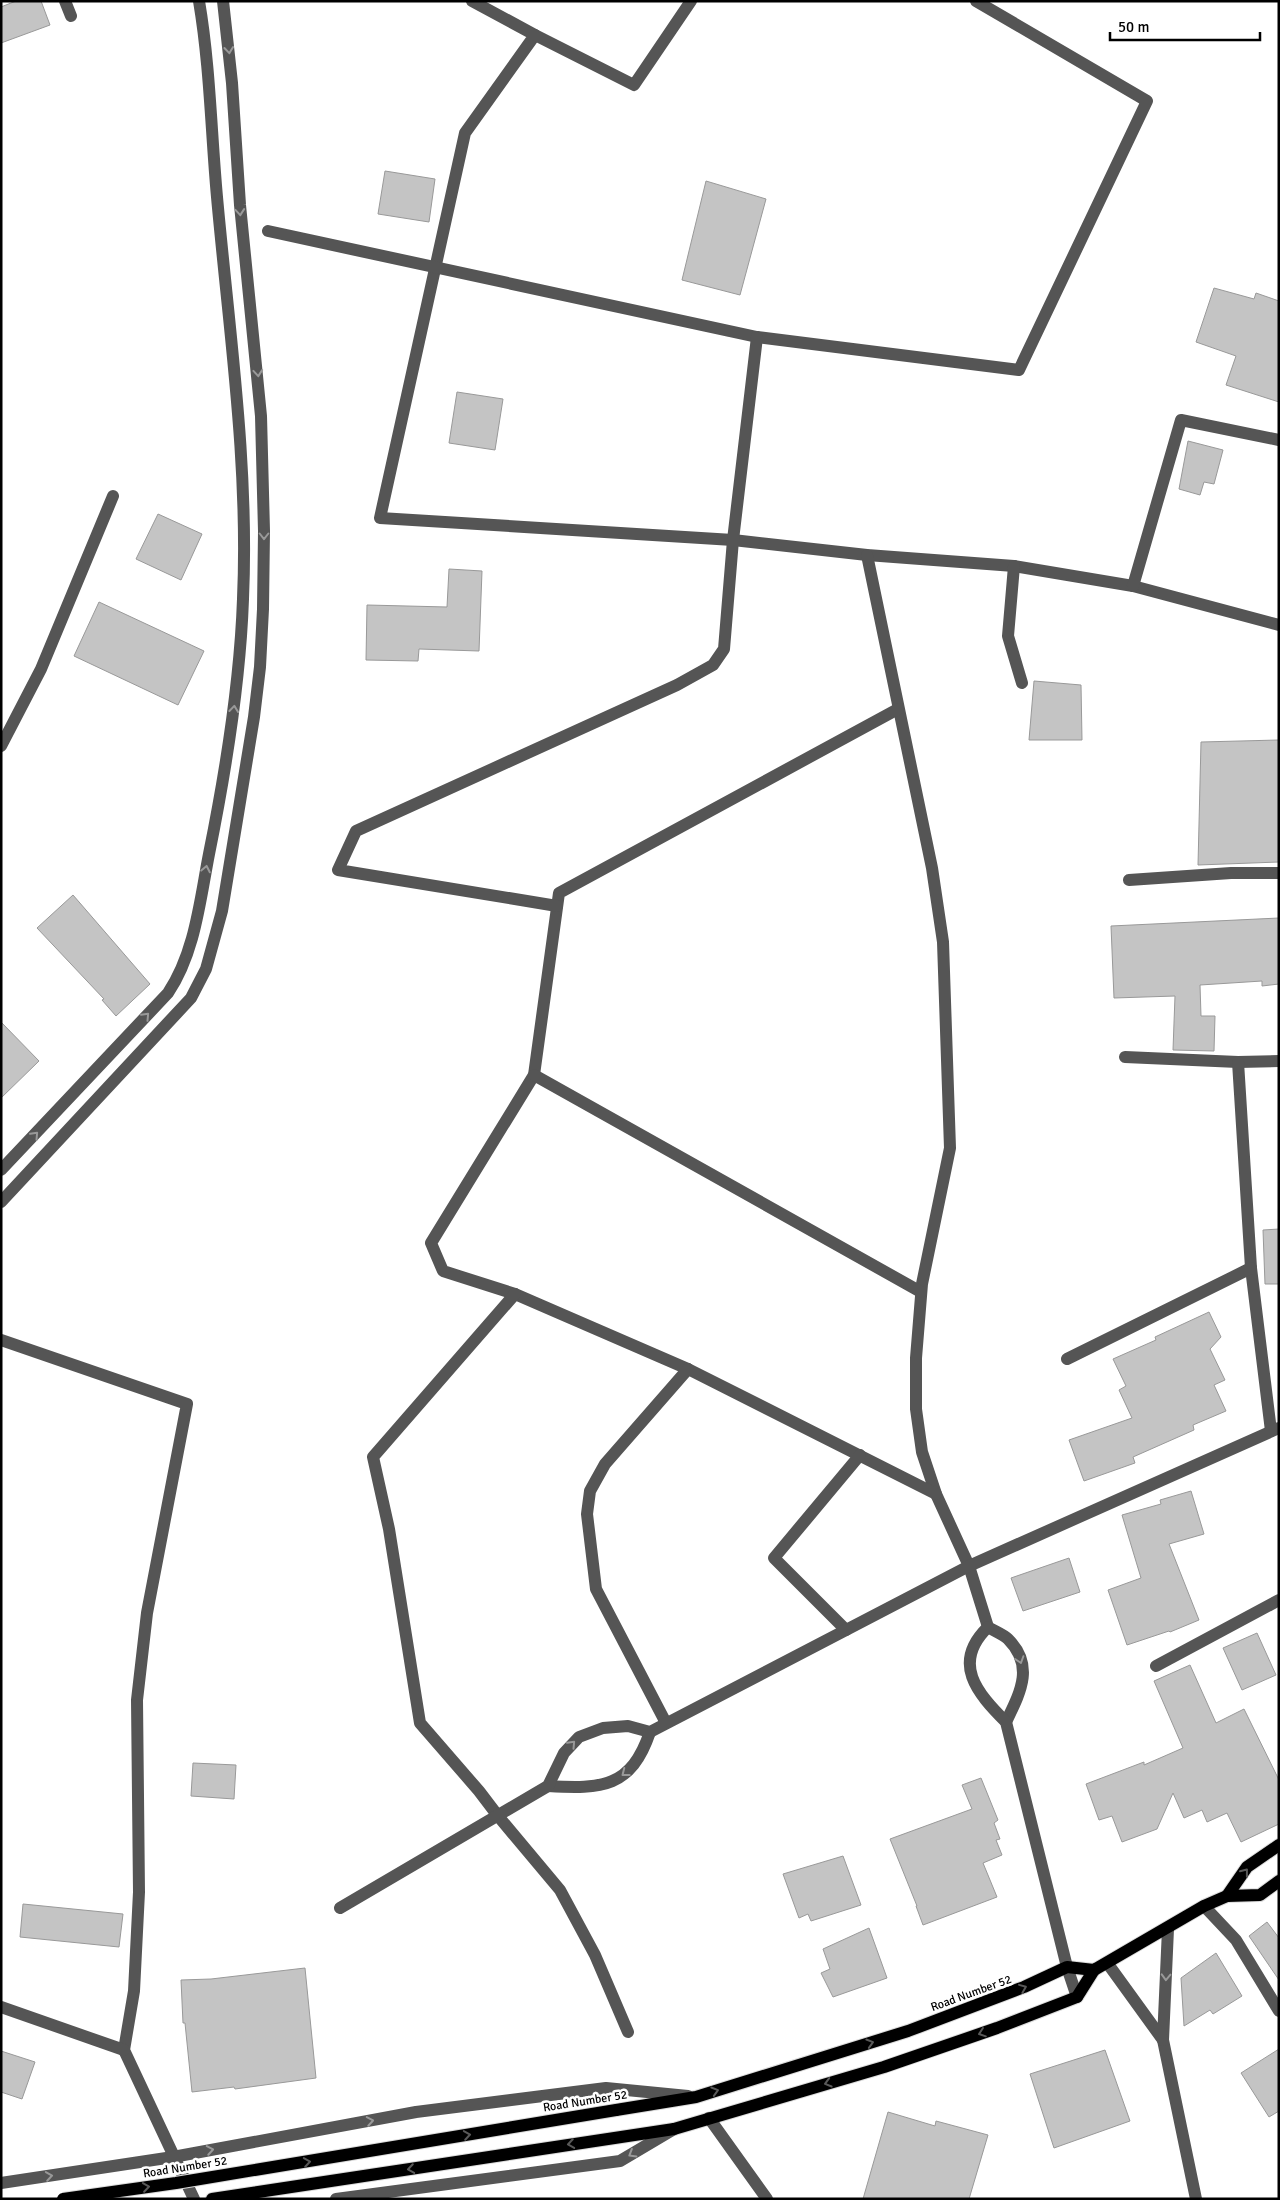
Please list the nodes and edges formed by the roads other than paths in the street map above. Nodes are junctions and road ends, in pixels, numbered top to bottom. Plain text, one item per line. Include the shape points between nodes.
1 (65, 1) edge
2 (199, 1) edge
3 (223, 1) edge
4 (472, 1) edge
5 (691, 1) edge
6 (976, 1) edge
7 (71, 16) dead end
8 (535, 35) junction
9 (268, 231) dead end
10 (437, 268) junction
11 (757, 336) junction
12 (1279, 440) edge
13 (113, 496) dead end
14 (733, 540) junction
15 (867, 554) junction
16 (1014, 566) junction
17 (1133, 586) junction
18 (1279, 625) edge
19 (1022, 683) dead end
20 (898, 709) junction
21 (1, 746) edge
22 (1279, 873) edge
23 (1129, 880) dead end
24 (558, 906) junction
25 (1125, 1057) dead end
26 (1279, 1061) edge
27 (1238, 1062) junction
28 (534, 1075) junction
29 (1, 1170) edge
30 (4, 1194) edge
31 (1251, 1268) junction
32 (921, 1292) junction
33 (515, 1294) junction
34 (1, 1340) edge
35 (1067, 1359) dead end
36 (688, 1369) junction
37 (1275, 1430) edge
38 (860, 1455) junction
39 (936, 1494) junction
40 (969, 1566) junction
41 (1279, 1600) edge
42 (988, 1627) junction
43 (846, 1630) junction
44 (1156, 1666) dead end
45 (1006, 1722) junction
46 (666, 1723) junction
47 (650, 1732) junction
48 (548, 1786) junction
49 (498, 1816) junction
50 (1279, 1845) edge
51 (1279, 1881) edge
52 (1227, 1896) junction
53 (1204, 1906) junction
54 (340, 1908) dead end
55 (1168, 1929) junction
56 (1108, 1964) junction
57 (1068, 1967) junction
58 (1094, 1970) junction
59 (1077, 1998) junction
60 (1, 2007) edge
61 (1279, 2011) edge
62 (628, 2032) dead end
63 (1163, 2040) junction
64 (124, 2050) junction
65 (696, 2097) junction
66 (709, 2118) junction
67 (674, 2129) junction
68 (174, 2157) junction
69 (1, 2183) edge
70 (63, 2199) edge
71 (194, 2199) edge
72 (212, 2199) edge
73 (336, 2199) edge
74 (767, 2199) edge
75 (1196, 2199) edge

1 - 7 street
29 -> 2 street via 177,979 196,920 232,726 243,598 242,460 216,195 210,84
3 -> 30 street via 260,406 264,531 260,667 222,911 206,969 191,998
4 - 8 street
5 - 8 street via 634,85
6 - 11 street via 1147,101 1019,370
8 - 10 street via 466,133
9 - 10 street
10 - 11 street
10 - 14 street via 380,518
11 - 14 street
12 - 17 street via 1181,420
13 - 21 street via 41,669
14 - 15 street
14 - 24 street via 724,649 712,664 677,686 356,831 338,870
15 - 16 street
15 - 20 street
16 - 17 street
16 - 19 street via 1008,636
17 - 18 street
20 - 24 street via 559,893
20 - 32 street via 932,868 943,942 950,1148
22 - 23 street
24 - 28 street
25 - 27 street
26 - 27 street
27 - 31 street
28 - 32 street
28 - 33 street via 431,1243 443,1271
31 - 35 street
31 - 37 street
32 - 39 street via 916,1409 922,1452
33 - 36 street
33 - 49 street via 373,1457 389,1529 420,1723
34 - 64 street via 187,1404 148,1613 137,1700 138,1902 134,1991
36 - 38 street
36 - 46 street via 605,1464 590,1491 588,1514 596,1589
37 - 40 street
38 - 39 street
38 - 43 street via 774,1558
39 - 40 street
40 - 42 street
40 - 43 street
41 - 44 street
42 - 45 street via 978,1636 968,1670 974,1685
42 -> 45 street via 1008,1638 1022,1658 1024,1678
43 - 46 street
45 - 57 street
46 - 47 street
47 -> 48 street via 634,1766 612,1782 582,1788
48 -> 47 street via 564,1753 578,1737 604,1728 628,1726
48 - 49 street
49 - 54 street
49 - 62 street via 560,1890 595,1955
52 -> 50 main road via 1247,1867
51 - 52 main road via 1260,1895
52 - 53 main road
53 - 55 main road
53 - 61 street via 1236,1940
55 - 56 main road
55 -> 63 street
56 - 58 main road
56 - 63 street
57 - 58 main road
57 - 59 street
65 -> 57 main road, Road Number 52 via 908,2031 1024,1988
58 - 59 main road
59 -> 66 main road via 884,2067
60 - 64 street
63 - 75 street
64 - 68 street
68 -> 65 street via 416,2112 606,2088
70 -> 65 main road, Road Number 52, bridge via 186,2182
66 - 67 main road
66 - 74 street
67 -> 72 main road
67 -> 73 street via 620,2160
69 -> 68 street
68 - 71 street

